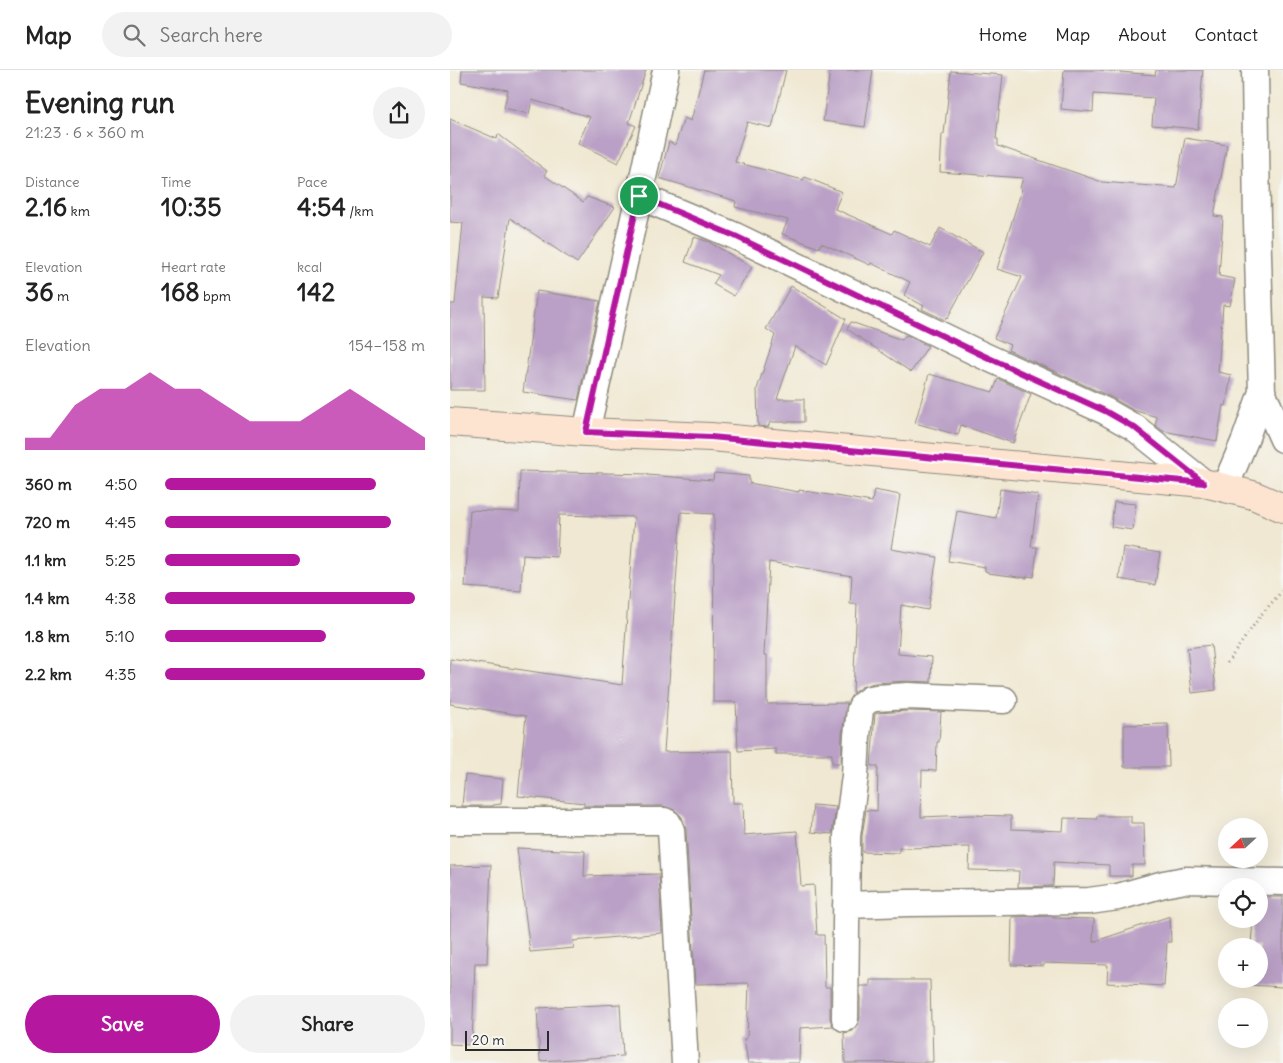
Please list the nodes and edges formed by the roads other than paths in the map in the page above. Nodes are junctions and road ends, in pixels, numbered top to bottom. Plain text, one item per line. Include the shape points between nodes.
1 (666, 70) edge
2 (1255, 70) edge
3 (639, 196) junction
4 (1262, 392) junction
5 (450, 422) edge
6 (586, 432) junction
7 (1283, 440) edge
8 (1214, 485) junction
9 (1283, 508) edge
10 (1004, 700) dead end
11 (450, 822) edge
12 (1283, 882) edge
13 (846, 905) junction
14 (845, 1018) dead end
15 (685, 1063) edge

1 - 3 street
2 - 4 street
3 - 6 street
3 - 8 street via 735,236 1105,411 1135,428
4 - 7 street
4 - 8 street via 1245,440
5 - 6 street
6 - 8 street via 711,437
8 - 9 street via 1253,495
10 - 13 street via 908,696 870,699 862,705 848,836
11 - 15 street via 668,823
12 - 13 street via 1185,880 1089,901
13 - 14 street

